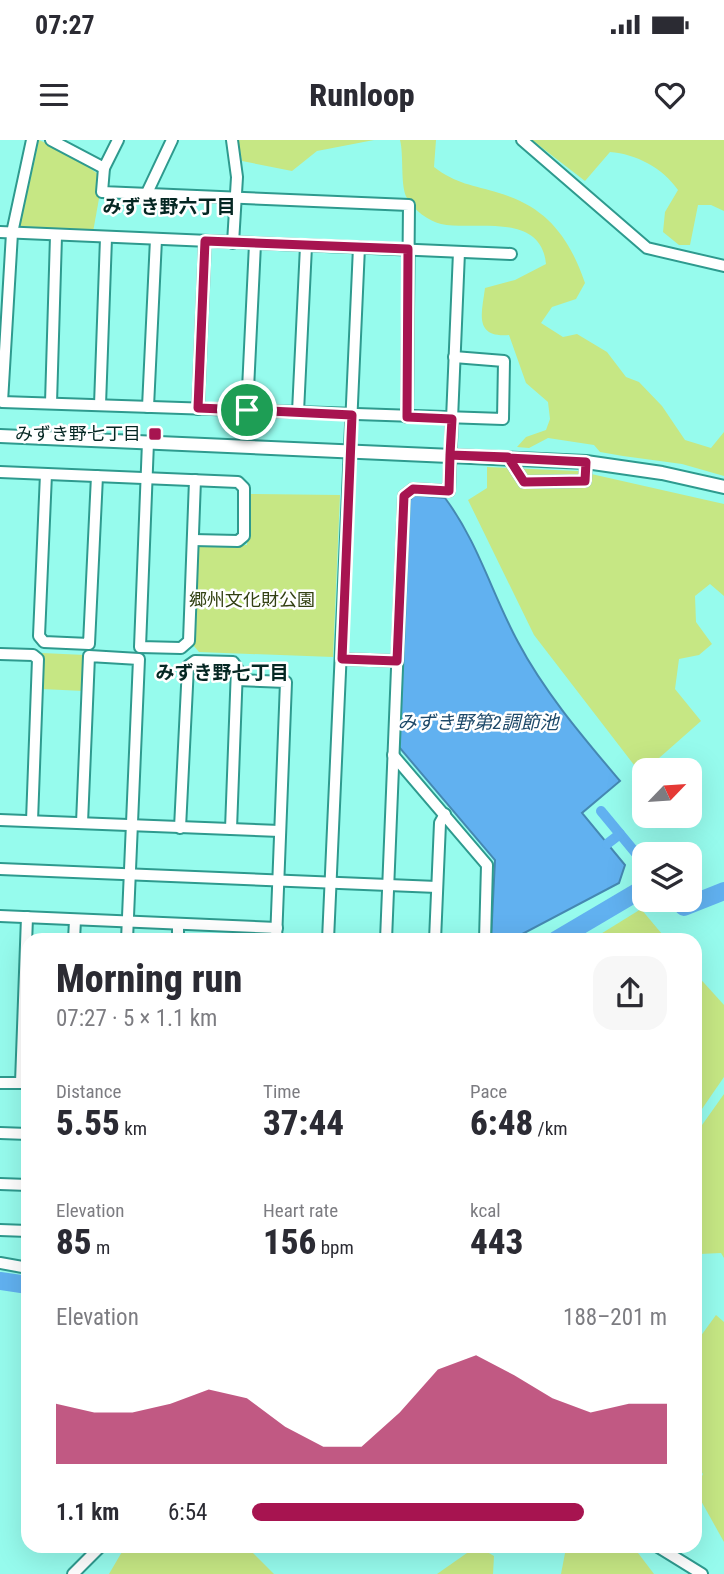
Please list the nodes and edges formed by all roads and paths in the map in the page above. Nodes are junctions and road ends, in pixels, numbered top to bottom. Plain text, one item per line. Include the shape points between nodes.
1 (32, 140) edge
2 (51, 140) edge
3 (118, 140) edge
4 (172, 140) edge
5 (232, 140) edge
6 (522, 140) edge
7 (70, 144) edge
8 (104, 168) junction
9 (146, 195) junction
10 (236, 198) junction
11 (6, 232) edge
12 (56, 236) junction
13 (106, 238) junction
14 (156, 239) junction
15 (205, 241) junction
16 (233, 243) junction
17 (255, 244) junction
18 (306, 246) junction
19 (359, 247) junction
20 (408, 249) junction
21 (459, 251) junction
22 (511, 254) dead end
23 (724, 266) edge
24 (454, 357) junction
25 (51, 403) junction
26 (100, 405) junction
27 (148, 407) junction
28 (198, 408) junction
29 (247, 410) junction
30 (298, 412) junction
31 (352, 415) junction
32 (407, 417) junction
33 (452, 419) junction
34 (0, 436) edge
35 (148, 442) junction
36 (351, 452) junction
37 (450, 455) junction
38 (508, 457) junction
39 (586, 462) junction
40 (0, 472) edge
41 (46, 474) junction
42 (97, 476) junction
43 (146, 478) junction
44 (195, 480) junction
45 (724, 487) edge
46 (193, 540) junction
47 (0, 653) edge
48 (342, 659) junction
49 (397, 661) junction
50 (237, 680) junction
51 (393, 755) junction
52 (445, 814) junction
53 (0, 820) edge
54 (32, 821) junction
55 (82, 823) junction
56 (132, 825) junction
57 (180, 828) junction
58 (231, 830) junction
59 (280, 831) junction
60 (0, 869) edge
61 (129, 874) junction
62 (279, 880) junction
63 (331, 881) junction
64 (387, 885) junction
65 (437, 887) junction
66 (0, 916) edge
67 (27, 917) junction
68 (75, 920) junction
69 (128, 922) junction
70 (178, 925) junction
71 (228, 926) junction
72 (27, 933) edge
73 (74, 933) edge
74 (127, 933) edge
75 (178, 933) edge
76 (228, 933) edge
77 (270, 933) edge
78 (276, 933) edge
79 (328, 933) edge
80 (386, 933) edge
81 (435, 933) edge
82 (485, 933) edge
83 (0, 1083) edge
84 (21, 1083) edge
85 (0, 1133) edge
86 (21, 1134) edge
87 (0, 1184) edge
88 (21, 1185) edge
89 (0, 1230) edge
90 (21, 1231) edge
91 (0, 1263) edge
92 (21, 1267) edge
93 (94, 1553) edge
94 (668, 1553) edge
95 (73, 1574) edge
96 (702, 1574) edge

1 - 11 street
2 - 7 street
3 - 8 street
4 - 9 street
5 - 10 street
6 - 23 street via 647,248
7 - 8 street
8 - 9 street via 102,192
9 - 10 street
10 - 16 street
10 - 20 street via 409,205
11 - 12 street
11 - 25 street via 2,401
12 - 13 street
12 - 25 street
13 - 14 street
13 - 26 street
14 - 15 street
14 - 27 street
15 - 16 street
15 - 28 street
16 - 17 street
17 - 18 street
17 - 29 street
18 - 19 street
18 - 30 street
19 - 20 street
19 - 31 street
20 - 21 street
20 - 32 street
21 - 22 street
21 - 24 street
24 - 33 street
24 - 33 street via 504,361 503,419
25 - 26 street
26 - 27 street
27 - 28 street
28 - 29 street
29 - 30 street
30 - 31 street
31 - 32 street
31 - 36 street
32 - 33 street
33 - 37 street
34 - 35 main road
35 - 36 main road
35 - 43 street
36 - 37 main road
36 - 48 street
37 - 38 main road
37 - 49 street via 449,491 413,489 404,496
38 - 39 main road
38 - 39 street via 524,482 585,481
39 - 45 main road
40 - 41 street
41 - 42 street
41 - 42 street via 39,636 44,642 89,644
42 - 43 street
43 - 44 street
43 - 46 street via 140,647 187,645
44 - 46 street
44 - 46 street via 238,482 244,488 244,536 239,541
47 - 54 street via 38,659
48 - 49 street
48 - 63 street
49 - 51 street
50 - 57 street via 233,662 195,661 188,666
50 - 58 street
50 - 59 street via 286,682
51 - 52 street
51 - 64 street
52 - 65 street via 440,822
52 - 82 street via 488,865
53 - 54 street
54 - 55 street
55 - 56 street
55 - 56 street via 89,656 139,659
56 - 57 street
56 - 61 street
57 - 58 street
58 - 59 street
59 - 62 street
60 - 61 street
61 - 62 street
61 - 69 street
62 - 63 street
62 - 78 street
63 - 64 street
63 - 79 street
64 - 65 street
64 - 80 street
65 - 81 street
66 - 67 street
67 - 68 street
67 - 72 street
68 - 69 street
68 - 73 street
69 - 70 street
69 - 74 street
70 - 71 street
70 - 75 street
71 - 76 street
71 - 77 street
83 - 84 street
85 - 86 street
87 - 88 street
89 - 90 street
91 - 92 street
93 - 95 street
94 - 96 street

